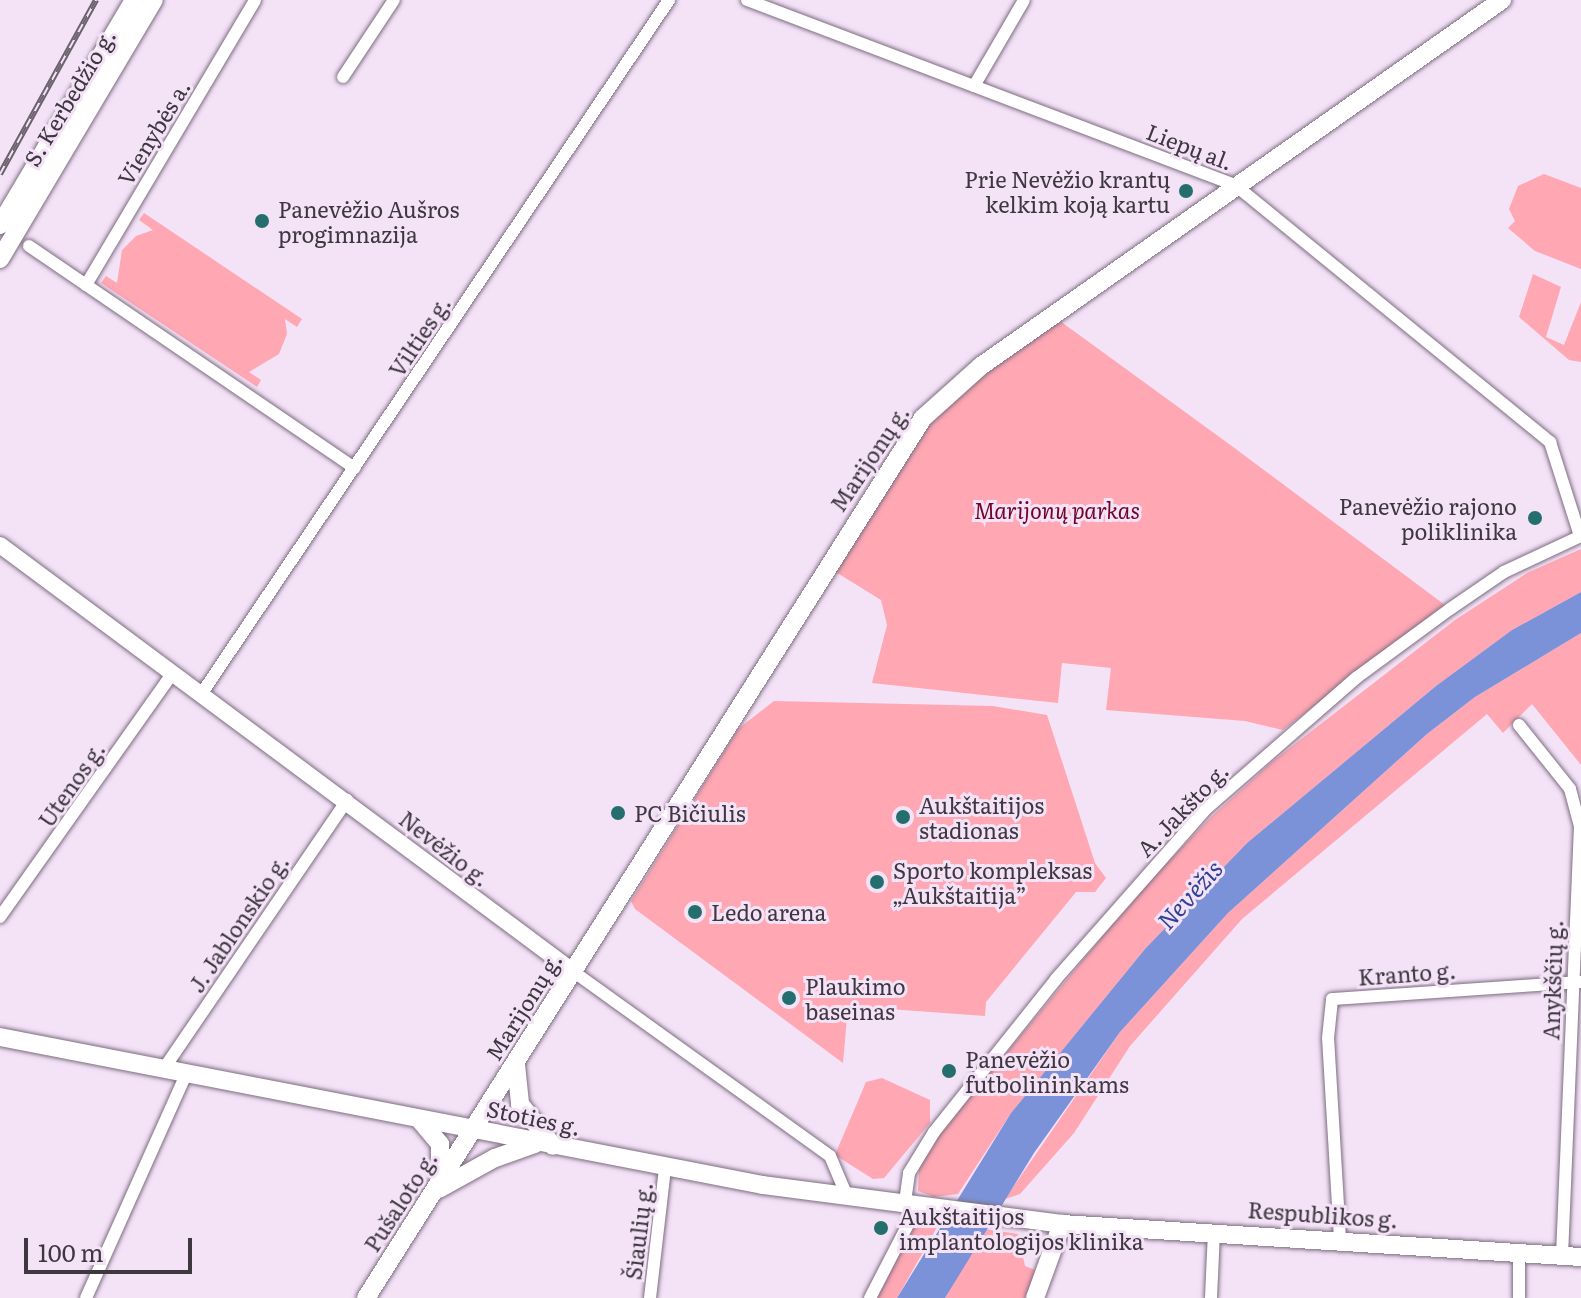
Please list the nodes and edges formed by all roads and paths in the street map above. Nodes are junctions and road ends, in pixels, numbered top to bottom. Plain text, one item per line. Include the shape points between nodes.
1 (134, 0) edge
2 (154, 0) edge
3 (255, 0) edge
4 (394, 0) edge
5 (669, 0) edge
6 (747, 0) edge
7 (1024, 0) edge
8 (1502, 0) edge
9 (343, 77) dead end
10 (974, 86) junction
11 (1235, 185) junction
12 (0, 225) edge
13 (29, 246) dead end
14 (0, 259) edge
15 (86, 285) junction
16 (354, 468) junction
17 (1581, 536) edge
18 (0, 545) edge
19 (173, 673) junction
20 (202, 693) junction
21 (1519, 725) dead end
22 (347, 800) junction
23 (0, 917) edge
24 (574, 972) junction
25 (1576, 981) edge
26 (0, 1037) edge
27 (517, 1062) junction
28 (163, 1070) junction
29 (186, 1074) junction
30 (416, 1117) junction
31 (474, 1129) junction
32 (545, 1145) junction
33 (665, 1168) junction
34 (437, 1188) junction
35 (847, 1196) junction
36 (912, 1202) junction
37 (1062, 1224) junction
38 (1214, 1232) junction
39 (1340, 1239) junction
40 (1519, 1252) junction
41 (1562, 1255) junction
42 (1581, 1257) edge
43 (86, 1298) edge
44 (366, 1298) edge
45 (650, 1298) edge
46 (870, 1298) edge
47 (1035, 1298) edge
48 (1211, 1298) edge
49 (1519, 1298) edge

1 - 12 main road, S. Kerbedžio g.
2 - 14 main road, S. Kerbedžio g.
3 - 15 street, Vienybės a.
4 - 9 street
5 - 16 street, Vilties g.
6 - 10 street, Liepų al.
7 - 10 street
8 - 11 main road, Marijonų g.
10 - 11 street, Liepų al.
11 - 17 street, Liepų al. via 1550,442
11 - 24 main road, Marijonų g. via 981,366 923,418
13 - 15 street
15 - 16 street
16 - 20 street, Vilties g.
17 - 36 street, A. Jakšto g. via 1504,572 1450,609 1356,678 1207,808 1086,944 934,1132 909,1173
18 - 19 street, Nevėžio g.
19 - 20 street, Nevėžio g.
19 - 23 street, Utenos g.
20 - 22 street, Nevėžio g.
21 - 25 street, Anykščių g. via 1558,771 1577,805
22 - 24 street, Nevėžio g.
22 - 28 street, J. Jablonskio g.
24 - 27 main road, Marijonų g.
24 - 35 street, Nevėžio g. via 830,1156
25 - 39 street, Kranto g. via 1332,999 1328,1038
25 - 41 street, Anykščių g.
26 - 28 main road, Stoties g.
27 - 31 main road, Marijonų g.
27 - 32 main road via 514,1078 520,1104
28 - 29 main road, Stoties g.
29 - 30 main road, Stoties g.
29 - 43 street
30 - 31 main road, Stoties g.
30 - 34 main road via 440,1144
31 - 32 main road, Stoties g.
31 - 34 main road, Pušaloto g.
32 - 33 main road, Stoties g.
32 - 34 main road via 495,1158
33 - 35 main road, Stoties g.
33 - 45 street, Šiaulių g.
34 - 44 main road, Pušaloto g.
35 - 36 main road, Stoties g.
36 - 37 main road, Stoties g.
36 - 46 street, A. Jakšto g.
37 - 38 main road, Respublikos g.
37 - 47 main road
38 - 39 main road, Respublikos g.
38 - 48 street
39 - 40 main road, Respublikos g.
40 - 41 main road, Respublikos g.
40 - 49 street
41 - 42 main road, Respublikos g.

